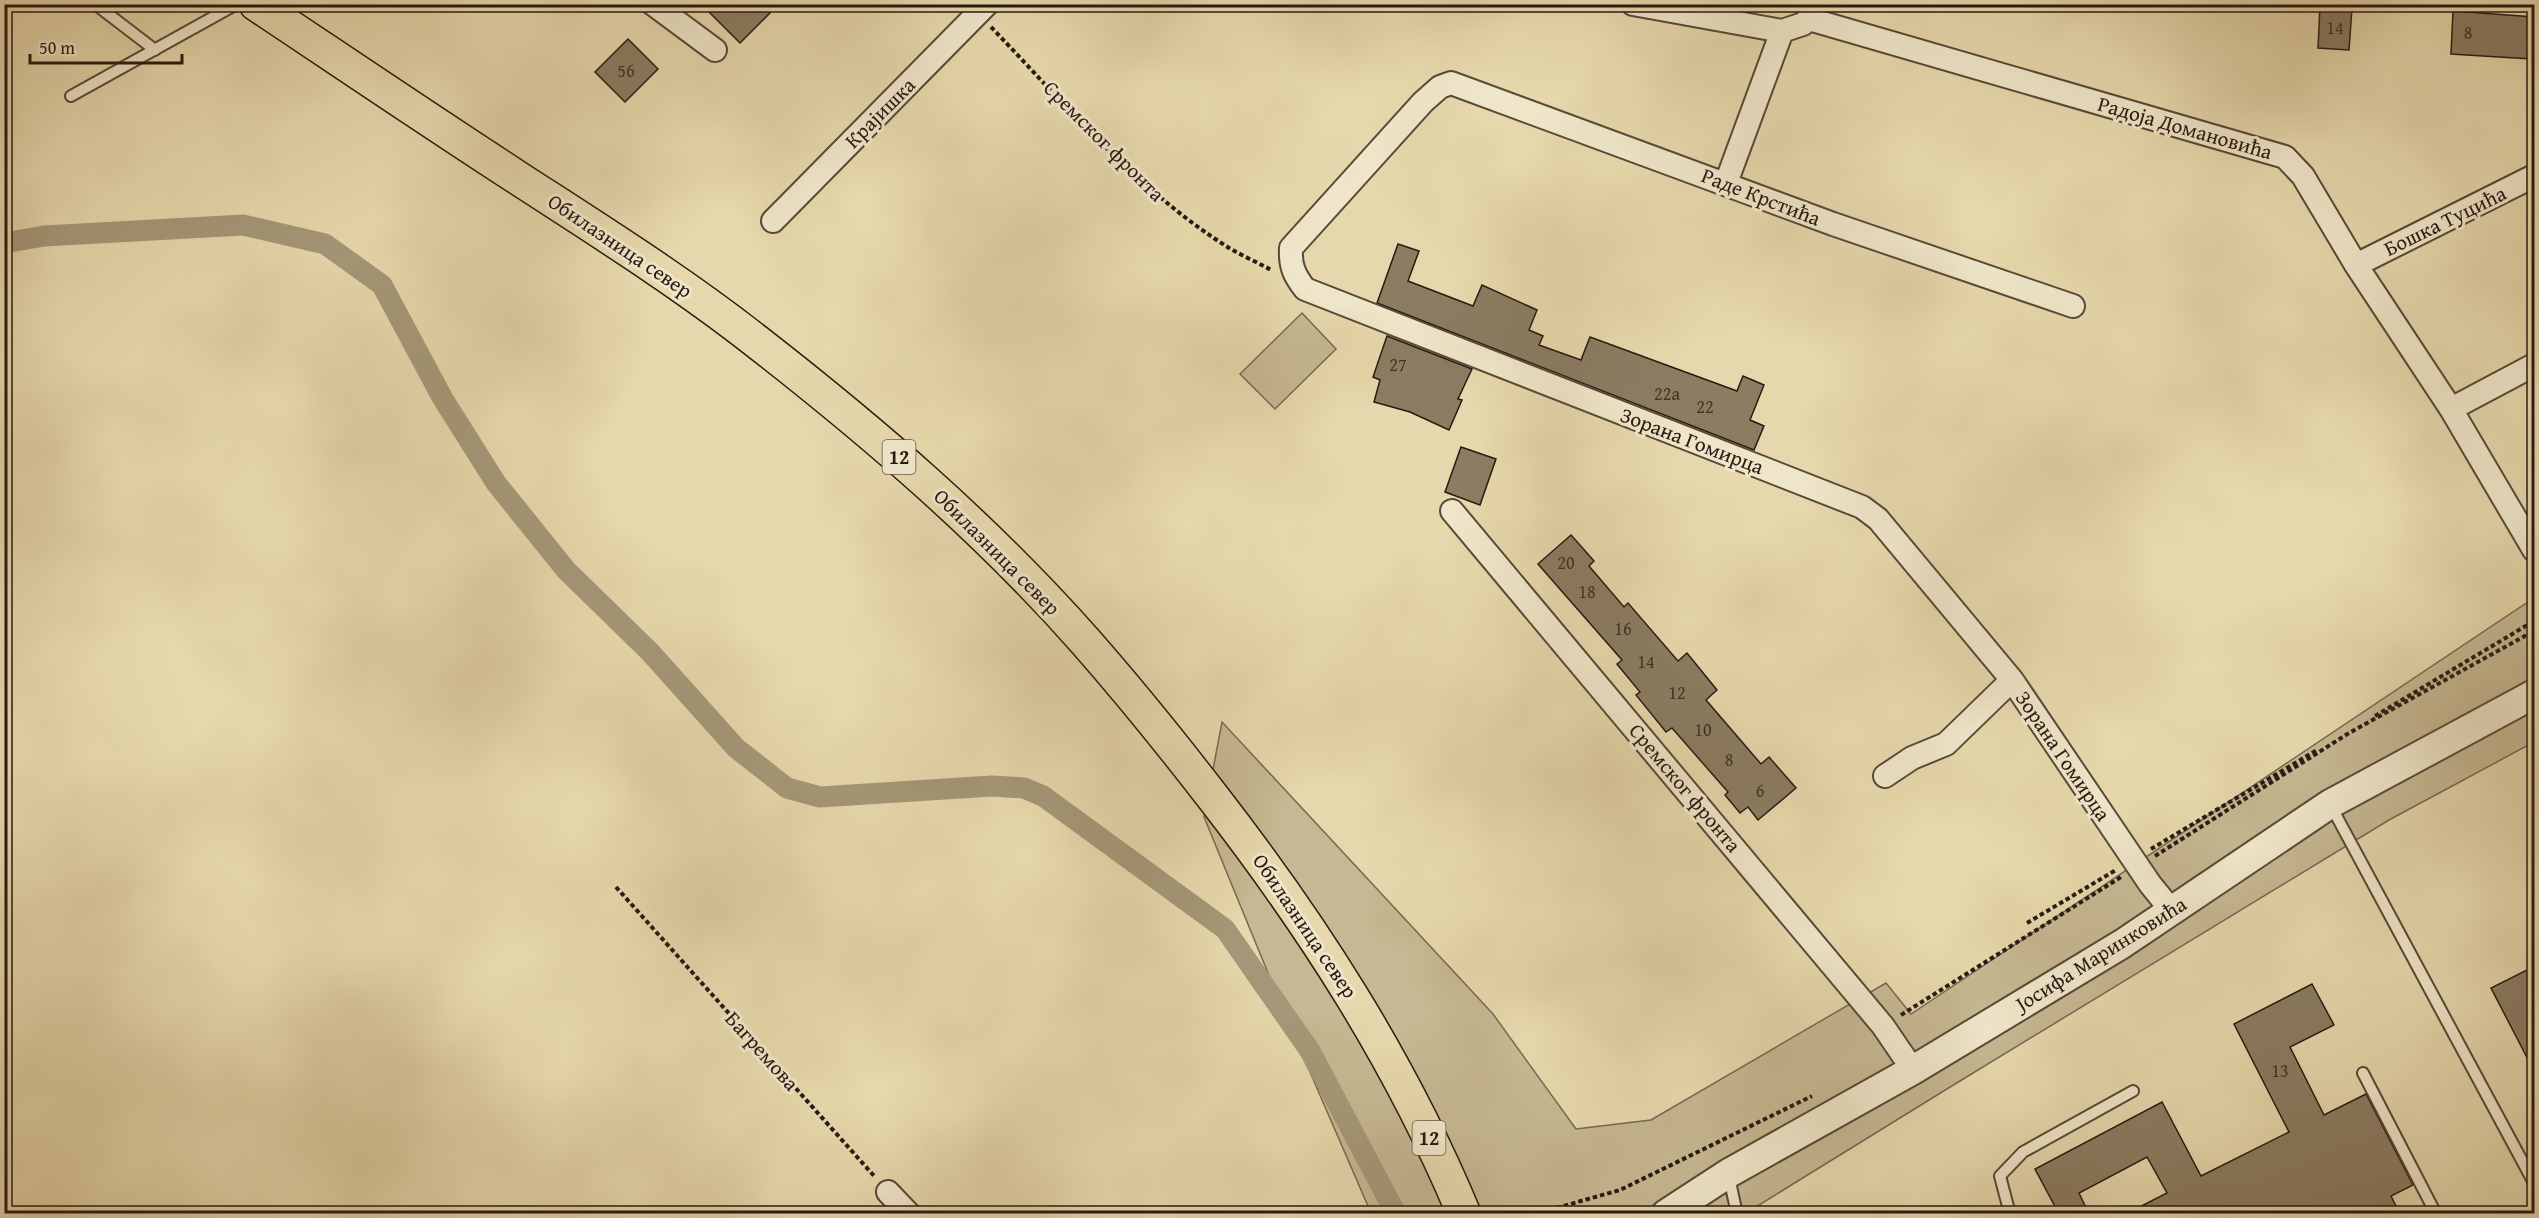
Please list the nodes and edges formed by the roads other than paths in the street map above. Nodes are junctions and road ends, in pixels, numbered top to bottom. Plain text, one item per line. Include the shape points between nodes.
1 (95, 4) edge
2 (237, 4) edge
3 (256, 4) edge
4 (653, 4) edge
5 (1633, 4) edge
6 (982, 9) edge
7 (1810, 12) edge
8 (1782, 31) junction
9 (155, 50) junction
10 (715, 50) dead end
11 (71, 96) dead end
12 (2535, 176) edge
13 (1726, 183) junction
14 (773, 221) dead end
15 (2356, 265) junction
16 (1305, 289) joint
17 (2073, 306) dead end
18 (2535, 365) edge
19 (2451, 409) junction
20 (1452, 511) dead end
21 (2535, 550) edge
22 (2012, 680) junction
23 (2535, 694) edge
24 (1885, 776) dead end
25 (2330, 804) junction
26 (2171, 910) junction
27 (1913, 1070) junction
28 (2363, 1073) dead end
29 (2133, 1091) dead end
30 (1729, 1173) junction
31 (2535, 1183) edge
32 (888, 1192) road end
33 (909, 1214) edge
34 (1464, 1214) edge
35 (1666, 1214) edge
36 (1737, 1214) edge
37 (2010, 1214) edge
38 (2436, 1214) edge

1 - 9 lane
2 - 9 lane
3 - 34 main road, Обилазница север / 12 via 596,228 753,338 884,444 972,524 1082,637 1158,726 1273,874 1348,988 1392,1065
4 - 10 street
5 - 8 street
6 - 14 street, Крајишка
7 - 8 street, Радоја Домановића via 1803,24
7 - 15 street, Радоја Домановића via 2285,157 2303,176
8 - 13 street
9 - 11 lane
12 - 15 street, Бошка Туцића
13 - 16 street, Раде Крстића via 1451,83 1423,102 1291,248 1294,274
13 - 17 street, Раде Крстића
15 - 19 street, Радоја Домановића
16 - 22 street, Зорана Гомирца via 1862,507 1878,519
18 - 19 street
19 - 21 street, Радоја Домановића
20 - 27 street, Сремског фронта via 1883,1026
22 - 24 street via 1946,744 1912,758
22 - 26 street, Зорана Гомирца
23 - 25 street, Јосифа Маринковића
25 - 26 street, Јосифа Маринковића
25 - 31 lane
26 - 27 street, Јосифа Маринковића via 2122,944
27 - 30 street, Јосифа Маринковића
28 - 38 lane
29 - 37 lane via 2023,1152 2000,1176
30 - 35 street, Јосифа Маринковића
30 - 36 lane
32 - 33 street

